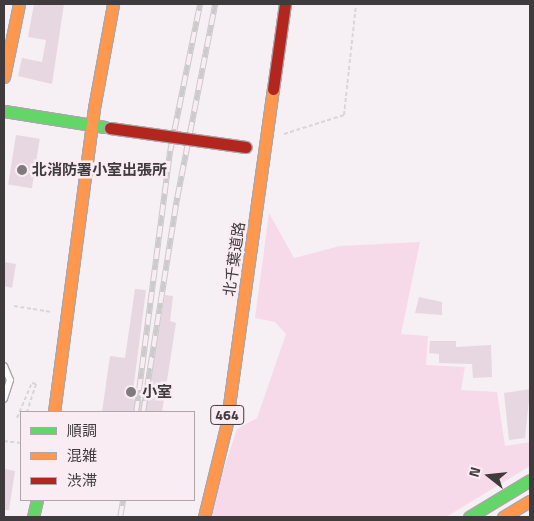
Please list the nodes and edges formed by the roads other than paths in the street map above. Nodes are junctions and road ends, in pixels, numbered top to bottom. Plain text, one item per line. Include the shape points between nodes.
1 (20, 4) edge
2 (113, 4) edge
3 (285, 4) edge
4 (4, 77) edge
5 (4, 111) edge
6 (92, 125) junction
7 (264, 150) junction
8 (4, 366) edge
9 (4, 400) edge
10 (54, 411) edge
11 (530, 480) edge
12 (530, 500) edge
13 (37, 501) edge
14 (42, 501) edge
15 (33, 517) edge
16 (40, 517) edge
17 (204, 517) edge
18 (469, 517) edge
19 (503, 517) edge

1 - 4 main road
2 - 6 main road
3 - 7 main road, 北千葉道路 / 464
5 - 6 main road
6 - 7 main road, bridge
6 - 10 main road
7 - 17 main road, 北千葉道路 / 464 via 224,442
8 - 9 lane via 10,380
11 - 18 main road
12 - 19 main road
13 - 15 main road
14 - 16 main road

